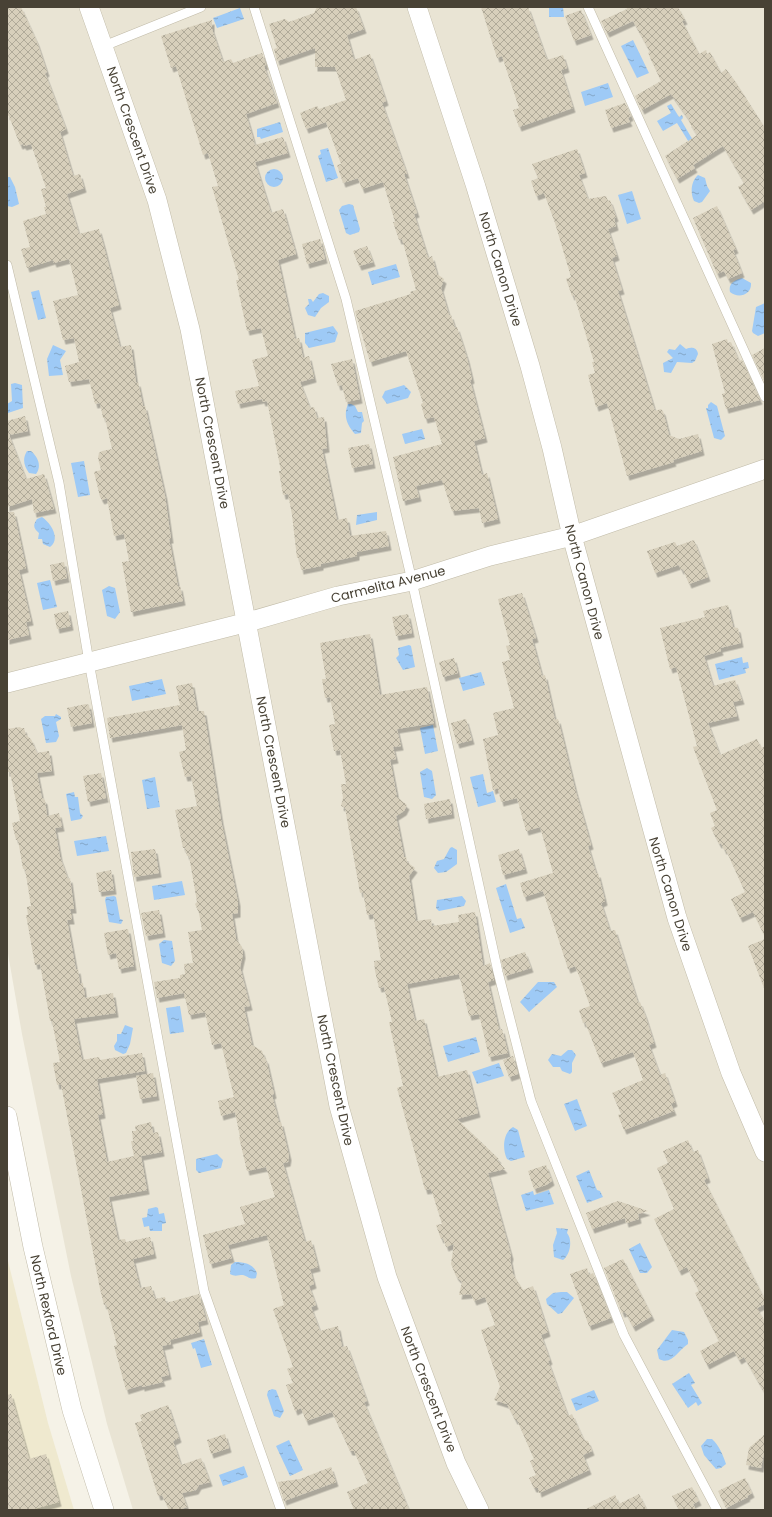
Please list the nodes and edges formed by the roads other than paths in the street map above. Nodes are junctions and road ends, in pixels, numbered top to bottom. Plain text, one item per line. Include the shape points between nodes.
1 (89, 7) edge
2 (202, 7) edge
3 (254, 7) edge
4 (417, 7) edge
5 (588, 7) edge
6 (104, 46) junction
7 (7, 265) edge
8 (765, 397) edge
9 (765, 469) edge
10 (572, 536) junction
11 (412, 581) junction
12 (248, 622) junction
13 (89, 662) junction
14 (7, 683) edge
15 (7, 1116) edge
16 (765, 1152) edge
17 (104, 1510) edge
18 (281, 1510) edge
19 (479, 1510) edge
20 (717, 1510) edge

1 - 6 street, North Crescent Drive
2 - 6 lane
3 - 11 lane via 346,299
4 - 10 street, North Canon Drive via 479,195 528,358
5 - 8 lane
6 - 12 street, North Crescent Drive via 157,200 190,329
7 - 13 lane via 59,484
9 - 10 street, Carmelita Avenue
10 - 11 street, Carmelita Avenue via 490,556
10 - 16 street, North Canon Drive via 677,918 731,1073
11 - 12 street, Carmelita Avenue via 338,596
11 - 20 lane via 498,972 531,1101 624,1335
12 - 13 street, Carmelita Avenue
12 - 19 street, North Crescent Drive via 339,1106 387,1277 456,1462
13 - 14 street, Carmelita Avenue
13 - 18 lane via 204,1291
15 - 17 street, North Rexford Drive via 33,1247 72,1410

